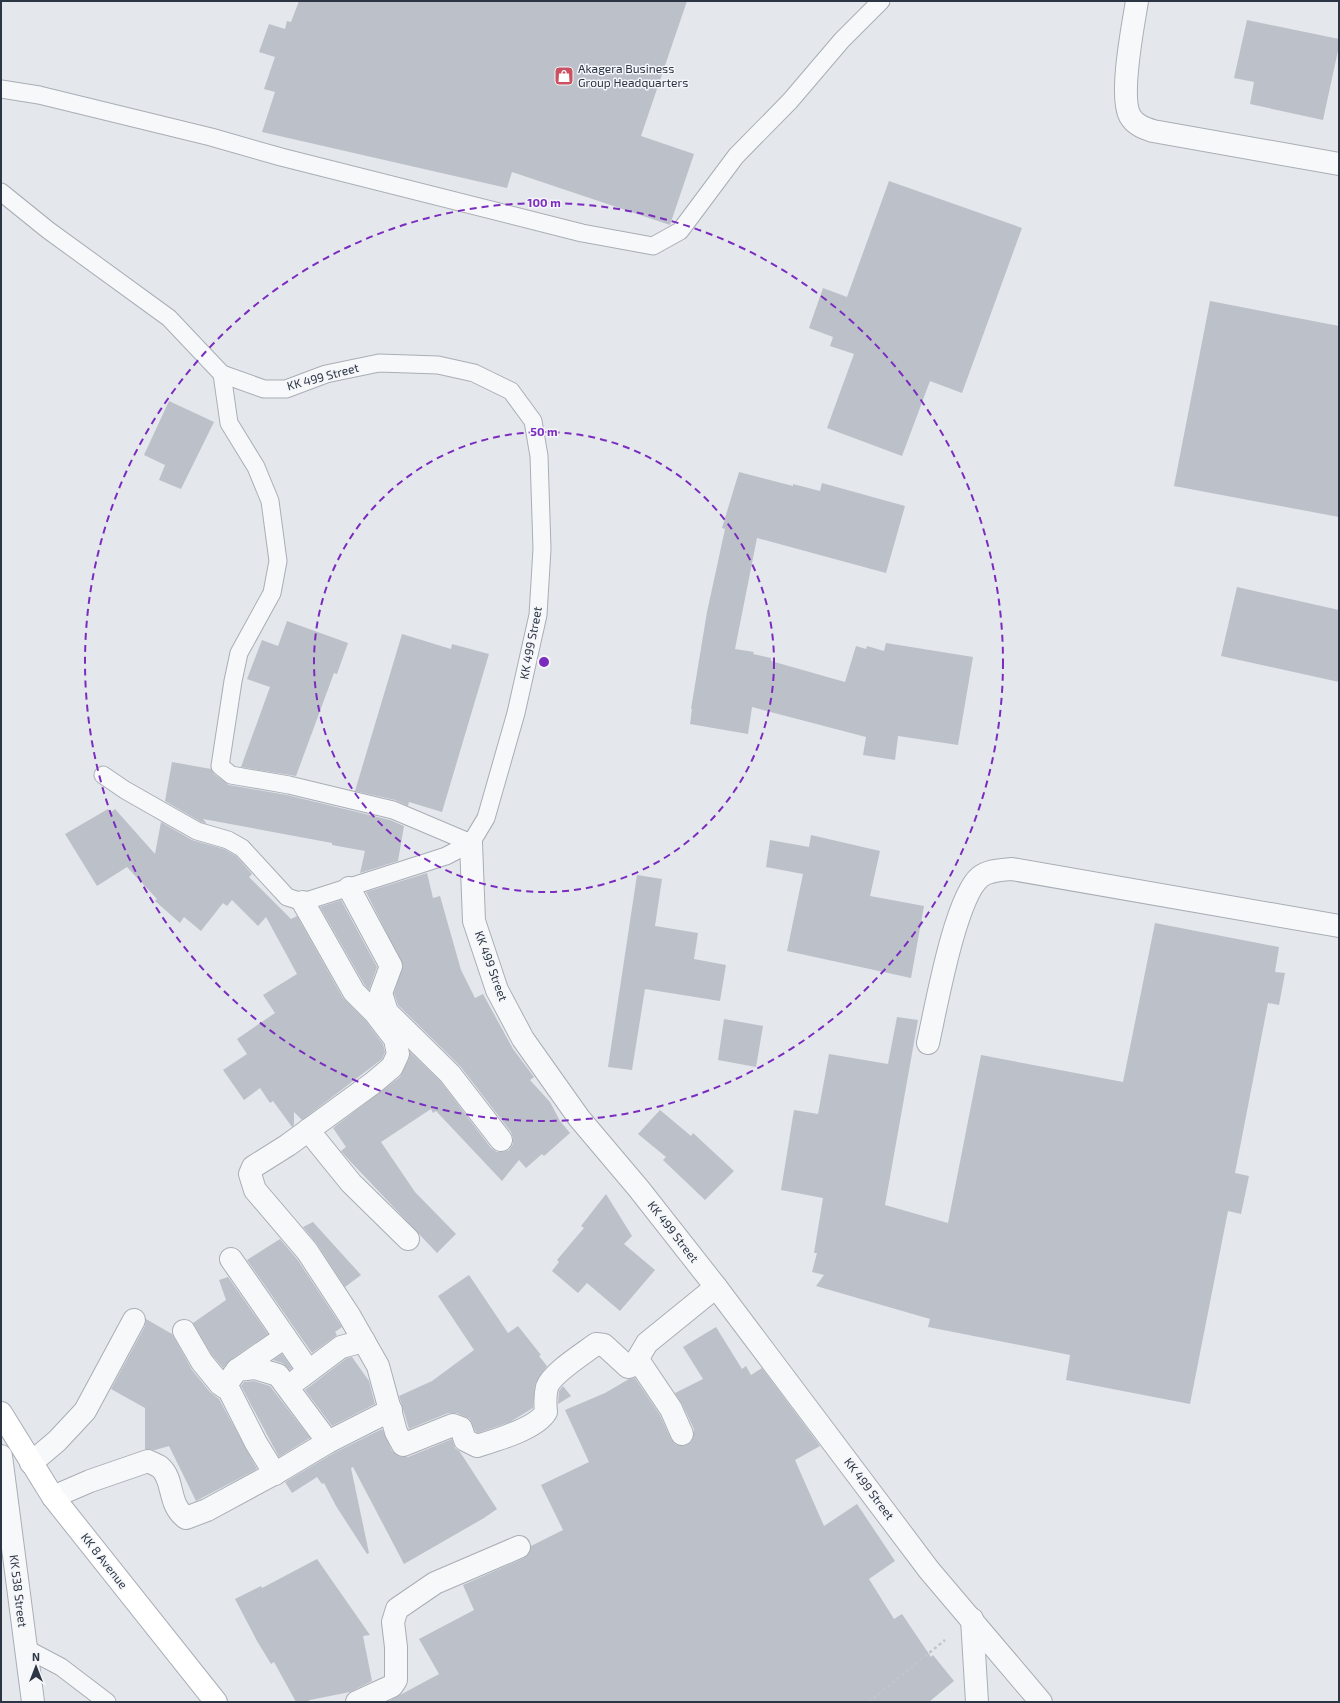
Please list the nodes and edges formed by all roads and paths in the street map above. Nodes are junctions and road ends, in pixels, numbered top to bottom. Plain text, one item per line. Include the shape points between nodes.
1 (881, 1) edge
2 (1137, 1) edge
3 (1, 89) edge
4 (1339, 164) edge
5 (1, 192) edge
6 (222, 374) junction
7 (104, 775) dead end
8 (471, 843) junction
9 (349, 888) junction
10 (303, 902) junction
11 (1339, 926) edge
12 (928, 1043) dead end
13 (308, 1130) junction
14 (501, 1140) dead end
15 (408, 1239) dead end
16 (231, 1259) dead end
17 (716, 1287) junction
18 (134, 1320) dead end
19 (184, 1331) dead end
20 (285, 1337) junction
21 (364, 1341) junction
22 (638, 1360) junction
23 (308, 1370) junction
24 (231, 1378) junction
25 (288, 1388) junction
26 (391, 1410) junction
27 (1, 1413) edge
28 (682, 1434) dead end
29 (328, 1442) junction
30 (1, 1456) edge
31 (31, 1463) junction
32 (275, 1474) junction
33 (53, 1497) junction
34 (519, 1547) dead end
35 (972, 1619) junction
36 (25, 1648) junction
37 (33, 1702) edge
38 (107, 1702) edge
39 (216, 1702) edge
40 (357, 1702) edge
41 (869, 1702) edge
42 (977, 1702) edge
43 (1041, 1702) edge

1 - 3 lane via 736,156 680,231 653,246 582,233 211,137 39,95
2 - 4 street via 1126,104 1130,117 1138,126 1152,131
5 - 6 lane via 48,230 169,318
6 - 8 lane via 229,423 256,468 270,501 278,561 272,593 239,653 220,766 231,775 289,785 393,810
6 - 8 lane, KK 499 Street via 264,389 286,389 326,374 379,363 438,365 474,373 511,391 533,421 539,456 542,549 538,615 516,713 486,818
7 - 10 lane via 125,790 198,831 228,840 242,848 287,897
8 - 9 lane via 446,856
8 - 17 street, KK 499 Street via 474,922 497,990 523,1039 579,1118
9 - 10 lane
9 - 14 street via 391,966 381,993 387,1012 450,1074
10 - 13 street via 354,992 375,1013 395,1039 398,1054 392,1067
11 - 12 street via 1012,869 992,871 980,877 959,912
13 - 15 street via 351,1183
13 - 21 street via 253,1167 250,1174 255,1190 307,1251
16 - 20 street
17 - 22 street via 647,1343
17 - 35 street, KK 499 Street via 929,1570
18 - 31 street via 85,1411 57,1441
19 - 24 street via 202,1362 220,1384
20 - 23 street
20 - 24 street
21 - 23 street via 341,1347
21 - 26 street via 378,1366
22 - 26 street via 628,1367 604,1344 596,1344 557,1374 548,1386 546,1412 543,1417 477,1446 465,1440 461,1428 453,1425 403,1445 396,1432
22 - 28 street via 671,1408
23 - 25 street
24 - 25 street via 255,1368 278,1375
24 - 32 street
25 - 29 street
26 - 29 street
27 - 31 main road, KK 8 Avenue
29 - 32 street
30 - 36 street, KK 538 Street
31 - 33 main road, KK 8 Avenue
32 - 33 street via 207,1510 186,1518 179,1513 174,1503 168,1480 161,1468 148,1461
33 - 39 main road, KK 8 Avenue
34 - 40 street via 435,1583 397,1609 393,1622 396,1680 392,1686
35 - 41 path
35 - 42 street
35 - 43 street, KK 499 Street
36 - 37 street, KK 538 Street
36 - 38 lane via 61,1666

